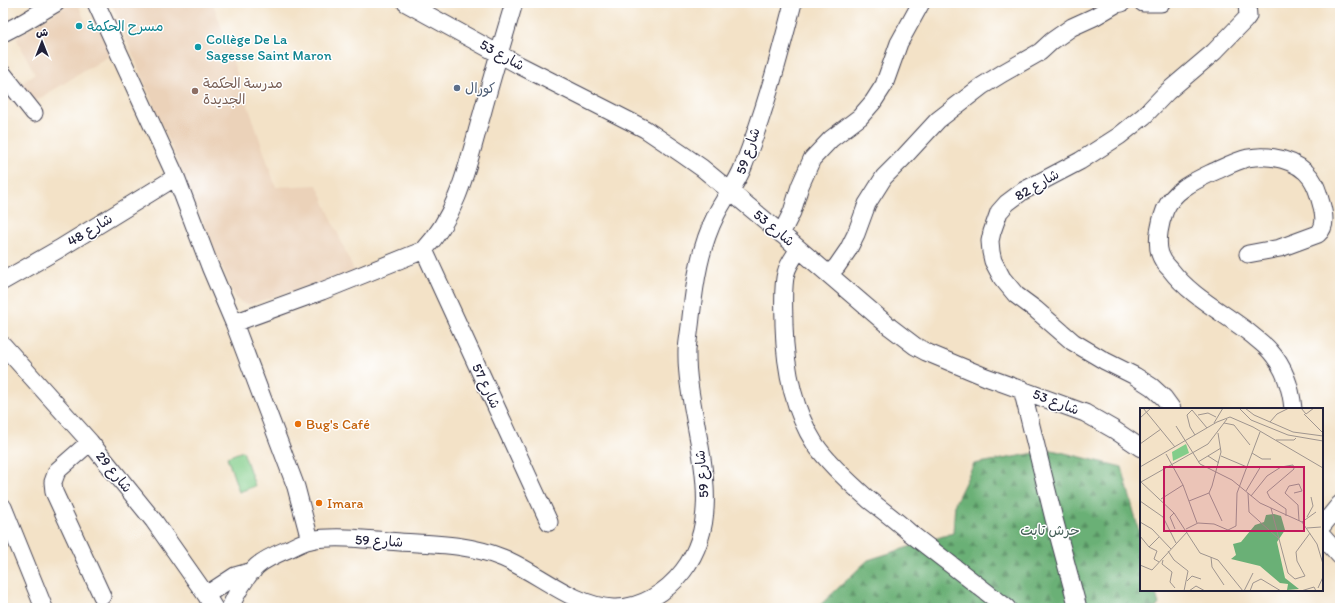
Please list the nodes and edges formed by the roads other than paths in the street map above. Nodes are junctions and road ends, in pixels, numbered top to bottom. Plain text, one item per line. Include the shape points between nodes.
1 (56, 3) edge
2 (96, 3) edge
3 (406, 3) edge
4 (514, 3) edge
5 (793, 3) edge
6 (921, 3) edge
7 (1122, 3) edge
8 (1143, 3) edge
9 (1161, 3) edge
10 (1247, 3) edge
11 (3, 33) edge
12 (499, 53) junction
13 (3, 74) edge
14 (34, 113) dead end
15 (176, 177) junction
16 (731, 192) junction
17 (781, 234) junction
18 (799, 249) junction
19 (424, 250) junction
20 (1248, 254) dead end
21 (828, 274) junction
22 (3, 281) edge
23 (234, 323) junction
24 (3, 345) edge
25 (1022, 389) junction
26 (1171, 408) edge
27 (1294, 408) edge
28 (90, 442) junction
29 (1140, 447) edge
30 (1340, 504) edge
31 (3, 507) edge
32 (548, 522) dead end
33 (1323, 525) edge
34 (1323, 537) edge
35 (310, 540) junction
36 (1340, 556) edge
37 (253, 570) junction
38 (102, 596) dead end
39 (210, 602) edge
40 (44, 608) edge
41 (230, 608) edge
42 (1007, 608) edge
43 (1078, 608) edge

1 - 11 street
2 - 15 street
3 - 12 street, شارع 53
4 - 12 street
5 - 16 street, شارع 59 via 778,62 738,180
6 - 17 street via 899,44 884,85 873,102 860,117 831,138 812,159
7 - 21 street via 1061,34 1040,52 982,86 938,120 884,177 867,204 848,250
8 - 9 street
10 - 26 street, شارع 82 via 1248,16 1245,20 1144,116 1080,161 1007,202 999,212 990,241 993,261 1002,278 1016,295 1073,342 1152,387
12 - 16 street, شارع 53 via 644,129 702,168
12 - 19 street via 461,187 443,226
13 - 14 street
15 - 22 street, شارع 48
15 - 23 street
16 - 17 street, شارع 53
16 - 35 street, شارع 59 via 717,214 701,253 694,284 687,349 688,375 706,495 702,530 696,549 683,571 661,593 628,608 611,608 576,599 518,565 479,550 452,545 338,538
17 - 18 street, شارع 53
18 - 21 street, شارع 53
18 - 42 street via 786,273 785,353 791,391 808,432 833,465 867,498
19 - 23 street
19 - 32 street, شارع 57
20 - 27 street via 1280,248 1318,234 1322,230 1324,218 1320,197 1311,178 1293,164 1270,156 1257,156 1234,162 1192,182 1183,188 1166,208 1159,245 1165,264 1179,281 1270,350 1287,379
21 - 25 street, شارع 53 via 915,346 986,377
23 - 35 street via 296,487
24 - 28 street, شارع 29
25 - 29 street, شارع 53 via 1086,413
25 - 43 street
28 - 38 street via 57,471 53,482 54,492
28 - 39 street, شارع 29 via 154,521
30 - 33 street
31 - 40 street
34 - 36 street
35 - 37 street, شارع 59 via 279,553
37 - 39 street via 235,576
37 - 41 street, شارع 59 via 236,594

